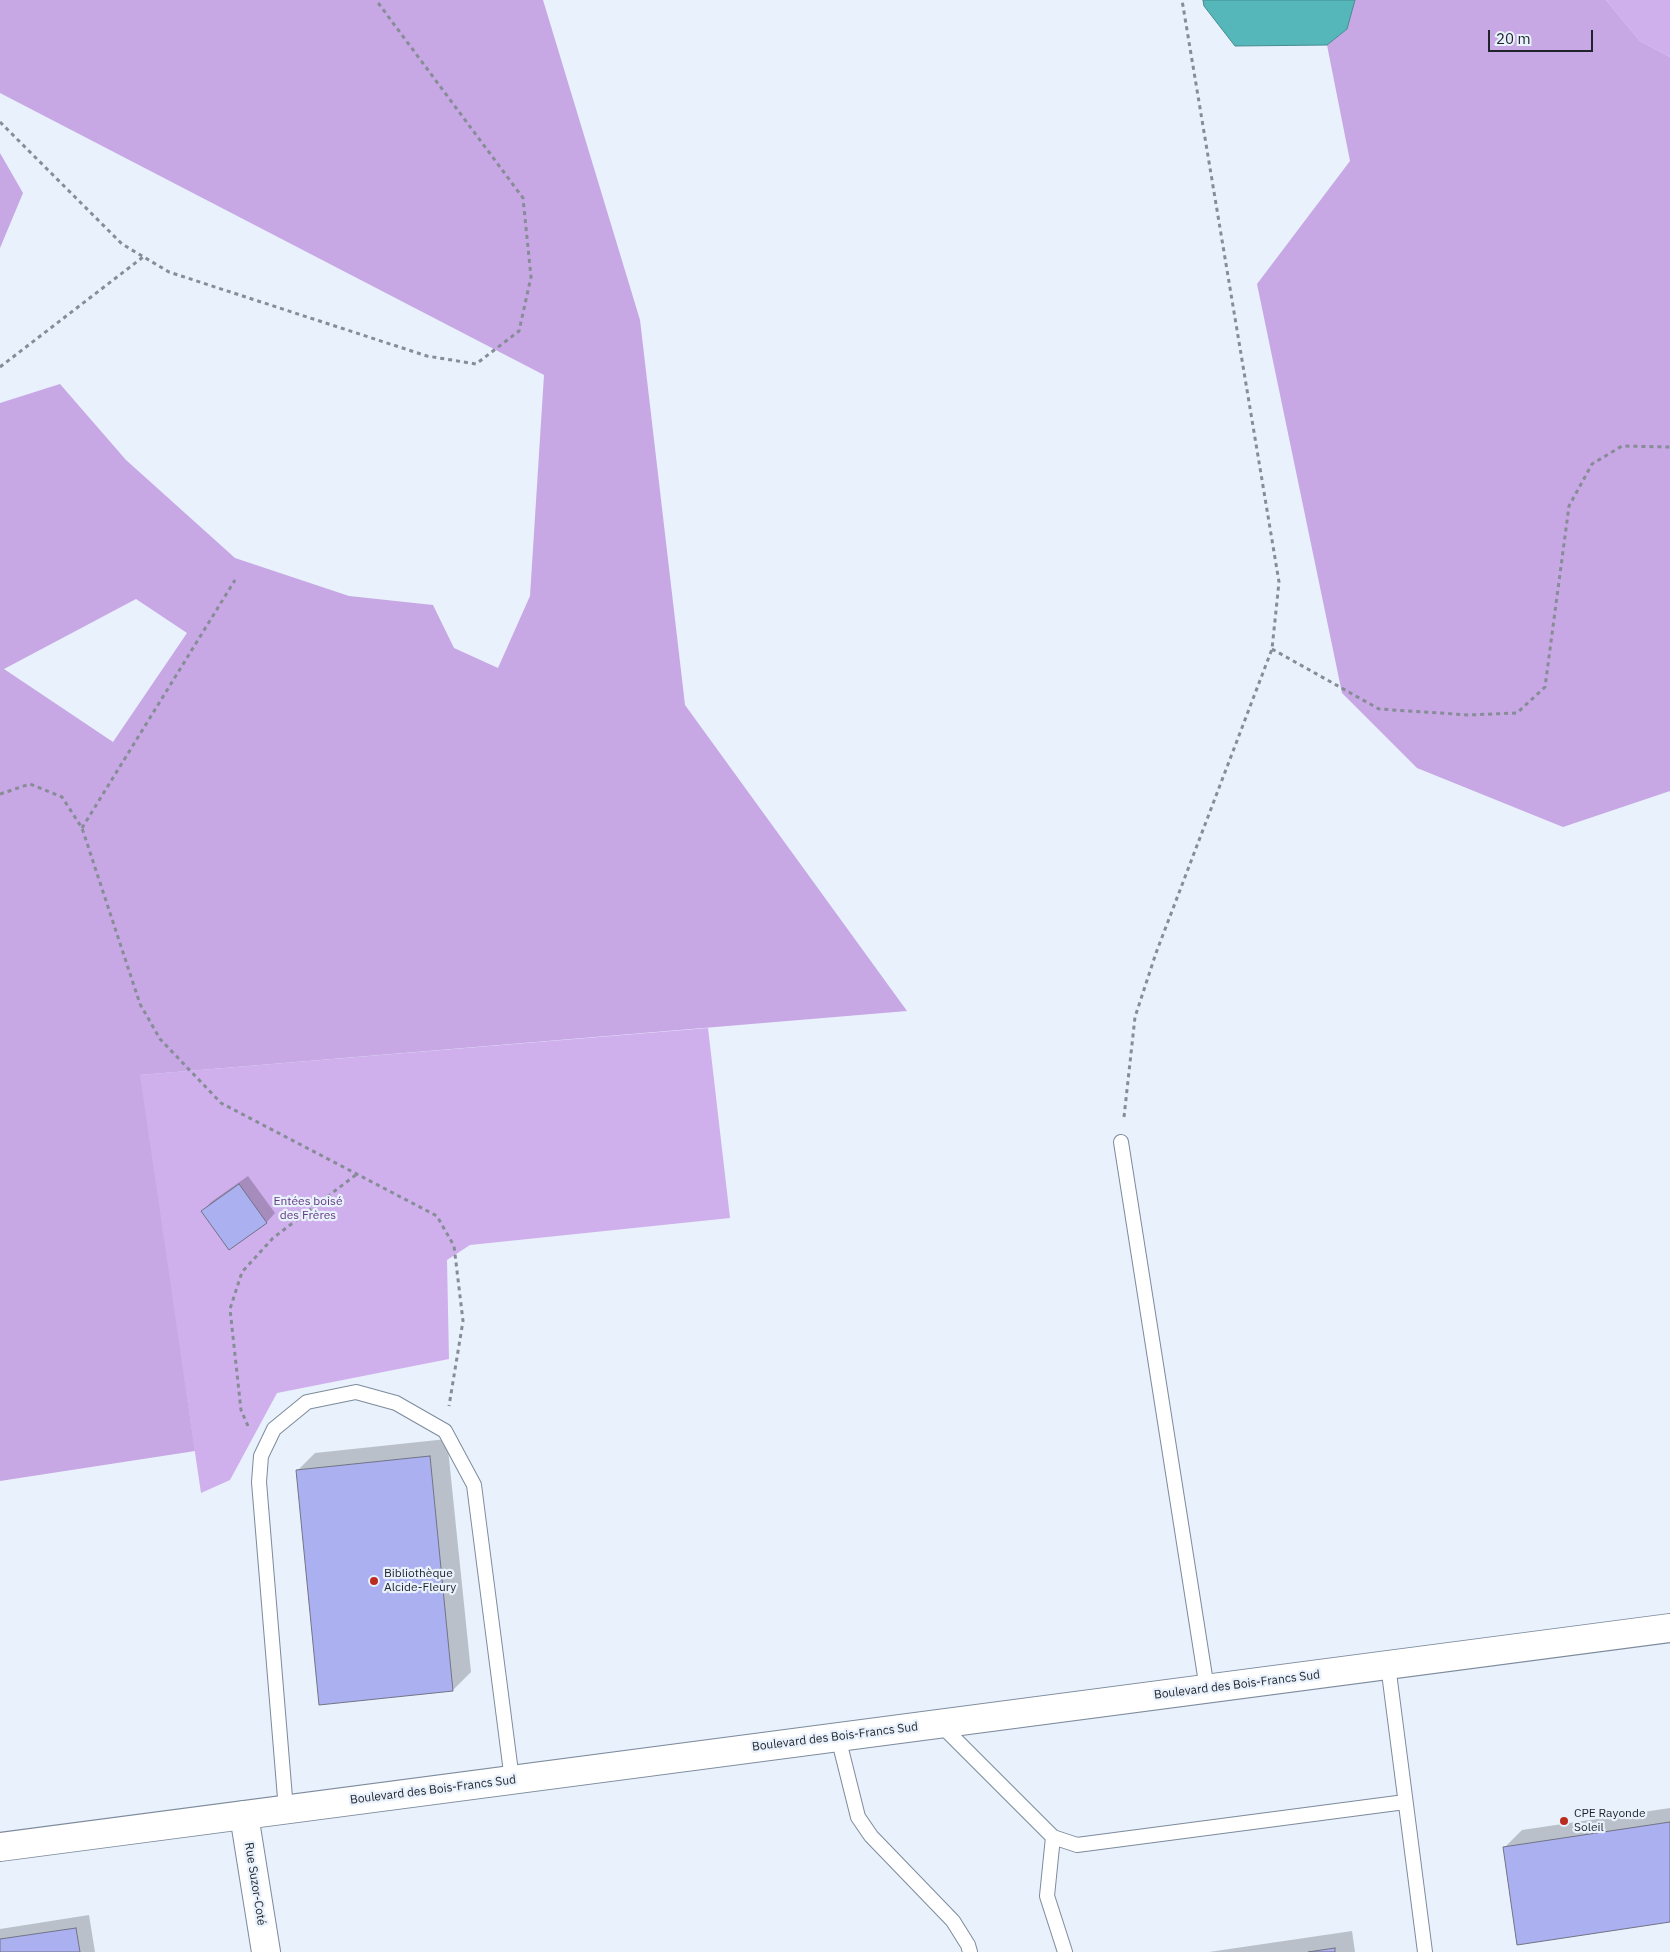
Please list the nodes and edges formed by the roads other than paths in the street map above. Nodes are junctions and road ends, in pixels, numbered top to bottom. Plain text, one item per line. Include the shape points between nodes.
1 (1121, 1142) road end
2 (1670, 1628) edge
3 (1388, 1665) junction
4 (1207, 1689) junction
5 (940, 1724) junction
6 (838, 1737) junction
7 (512, 1780) junction
8 (1406, 1802) junction
9 (286, 1810) junction
10 (244, 1815) junction
11 (1053, 1837) junction
12 (0, 1847) edge
13 (266, 1952) edge
14 (970, 1952) edge
15 (1065, 1952) edge
16 (1425, 1952) edge

1 - 4 lane
2 - 3 street, Boulevard des Bois-Francs Sud
3 - 4 street, Boulevard des Bois-Francs Sud
3 - 8 lane
4 - 5 street, Boulevard des Bois-Francs Sud
5 - 6 street, Boulevard des Bois-Francs Sud
5 - 11 lane
6 - 7 street, Boulevard des Bois-Francs Sud
6 - 14 lane via 858,1817 871,1836 953,1922
7 - 9 street, Boulevard des Bois-Francs Sud
7 - 9 lane via 474,1485 445,1431 396,1403 356,1392 307,1402 274,1429 261,1456 259,1482
8 - 11 lane via 1077,1845
8 - 16 lane
9 - 10 street, Boulevard des Bois-Francs Sud
10 - 12 street, Boulevard des Bois-Francs Sud
10 - 13 street, Rue Suzor-Coté
11 - 15 lane via 1047,1896

